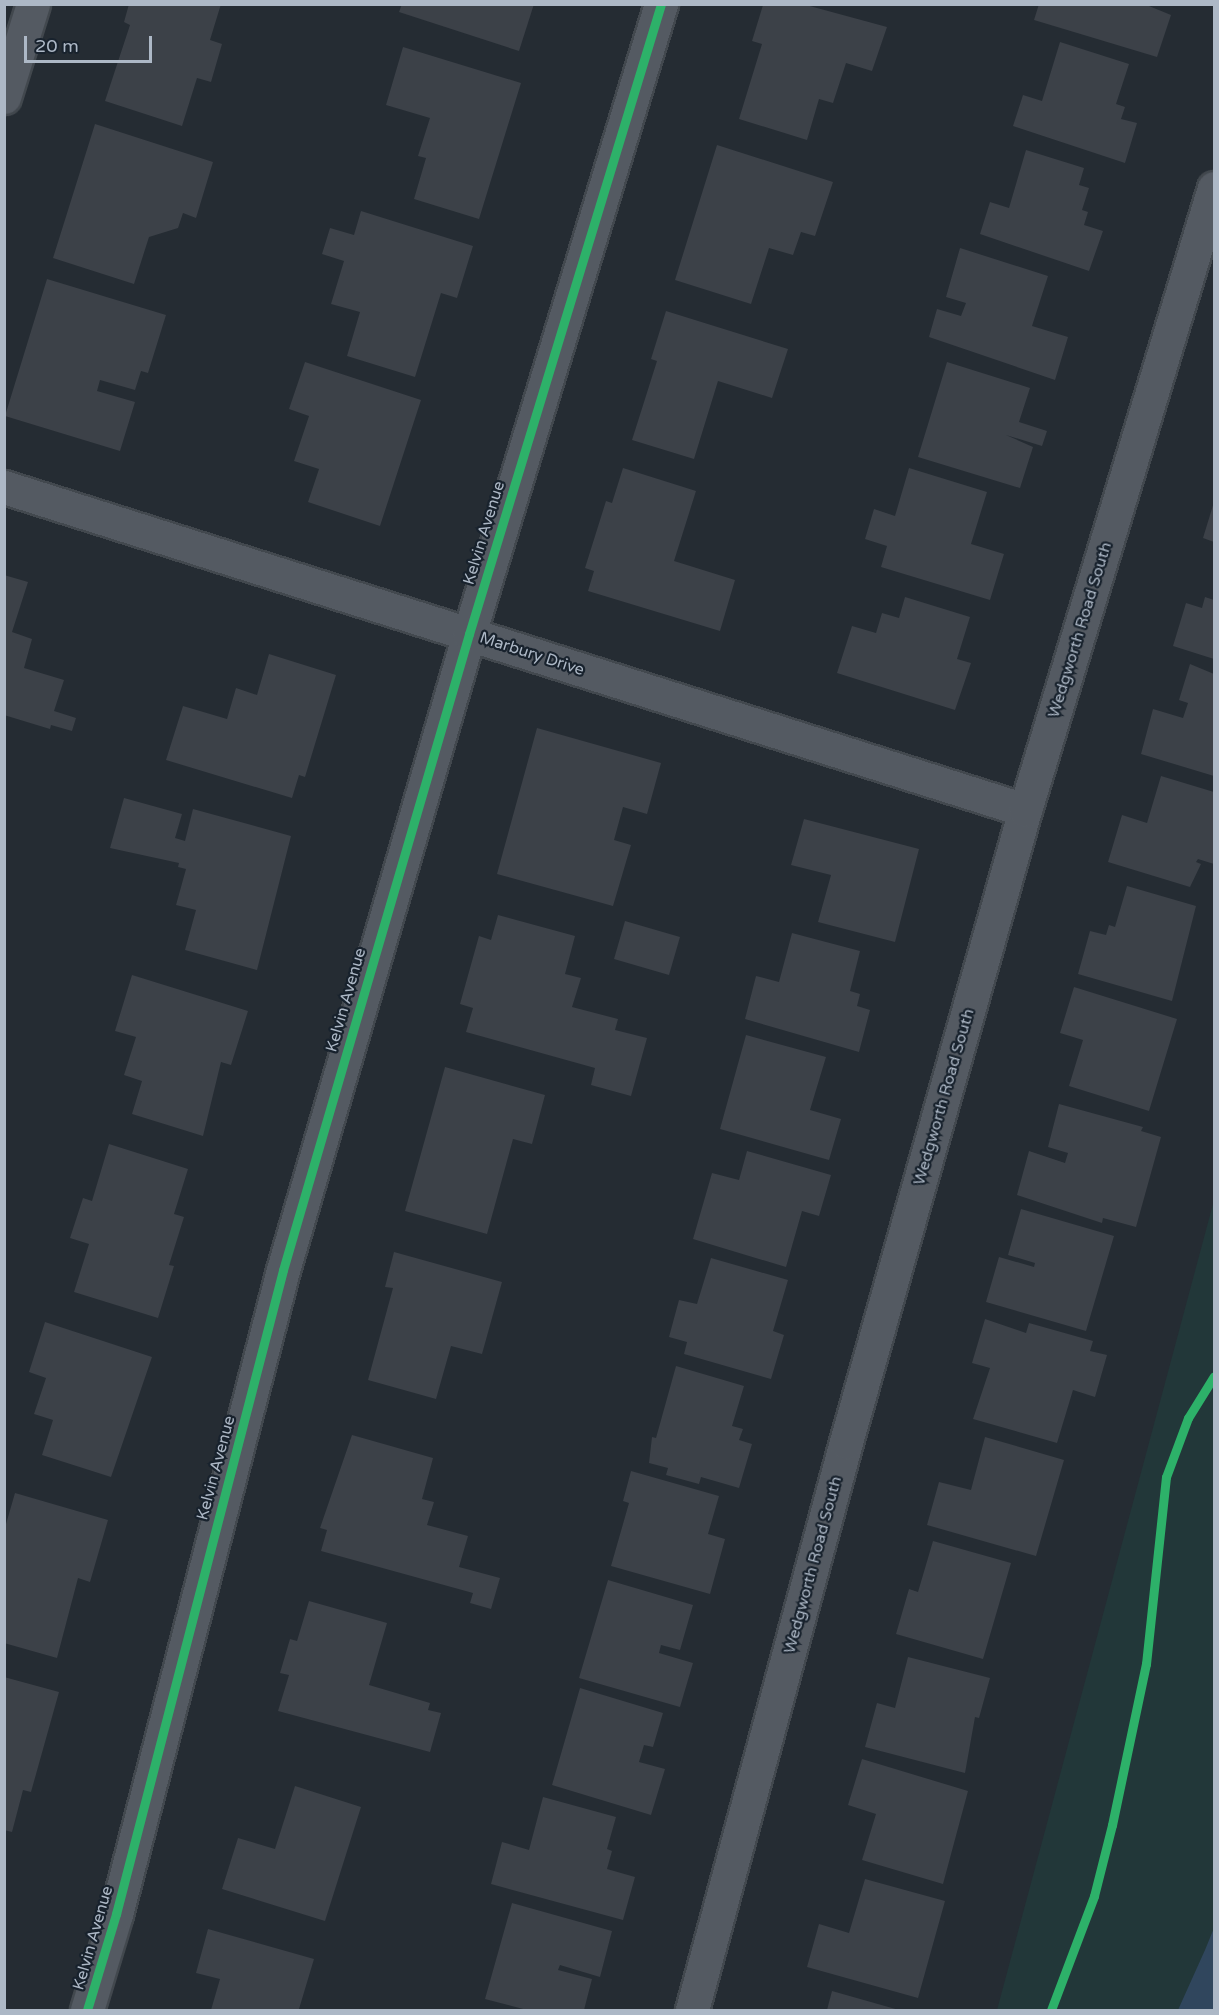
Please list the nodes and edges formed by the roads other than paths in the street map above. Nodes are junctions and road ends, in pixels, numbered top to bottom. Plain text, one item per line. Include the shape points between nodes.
1 (33, 4) edge
2 (661, 4) edge
3 (4, 97) edge
4 (1215, 188) edge
5 (4, 487) edge
6 (469, 634) junction
7 (1026, 810) junction
8 (87, 2010) edge
9 (692, 2010) edge

1 - 3 street
2 - 6 street, Kelvin Avenue
4 - 7 street, Wedgworth Road South
5 - 6 street, Marbury Drive
6 - 7 street, Marbury Drive
6 - 8 street, Kelvin Avenue via 283,1270 116,1914
7 - 9 street, Wedgworth Road South via 846,1442

